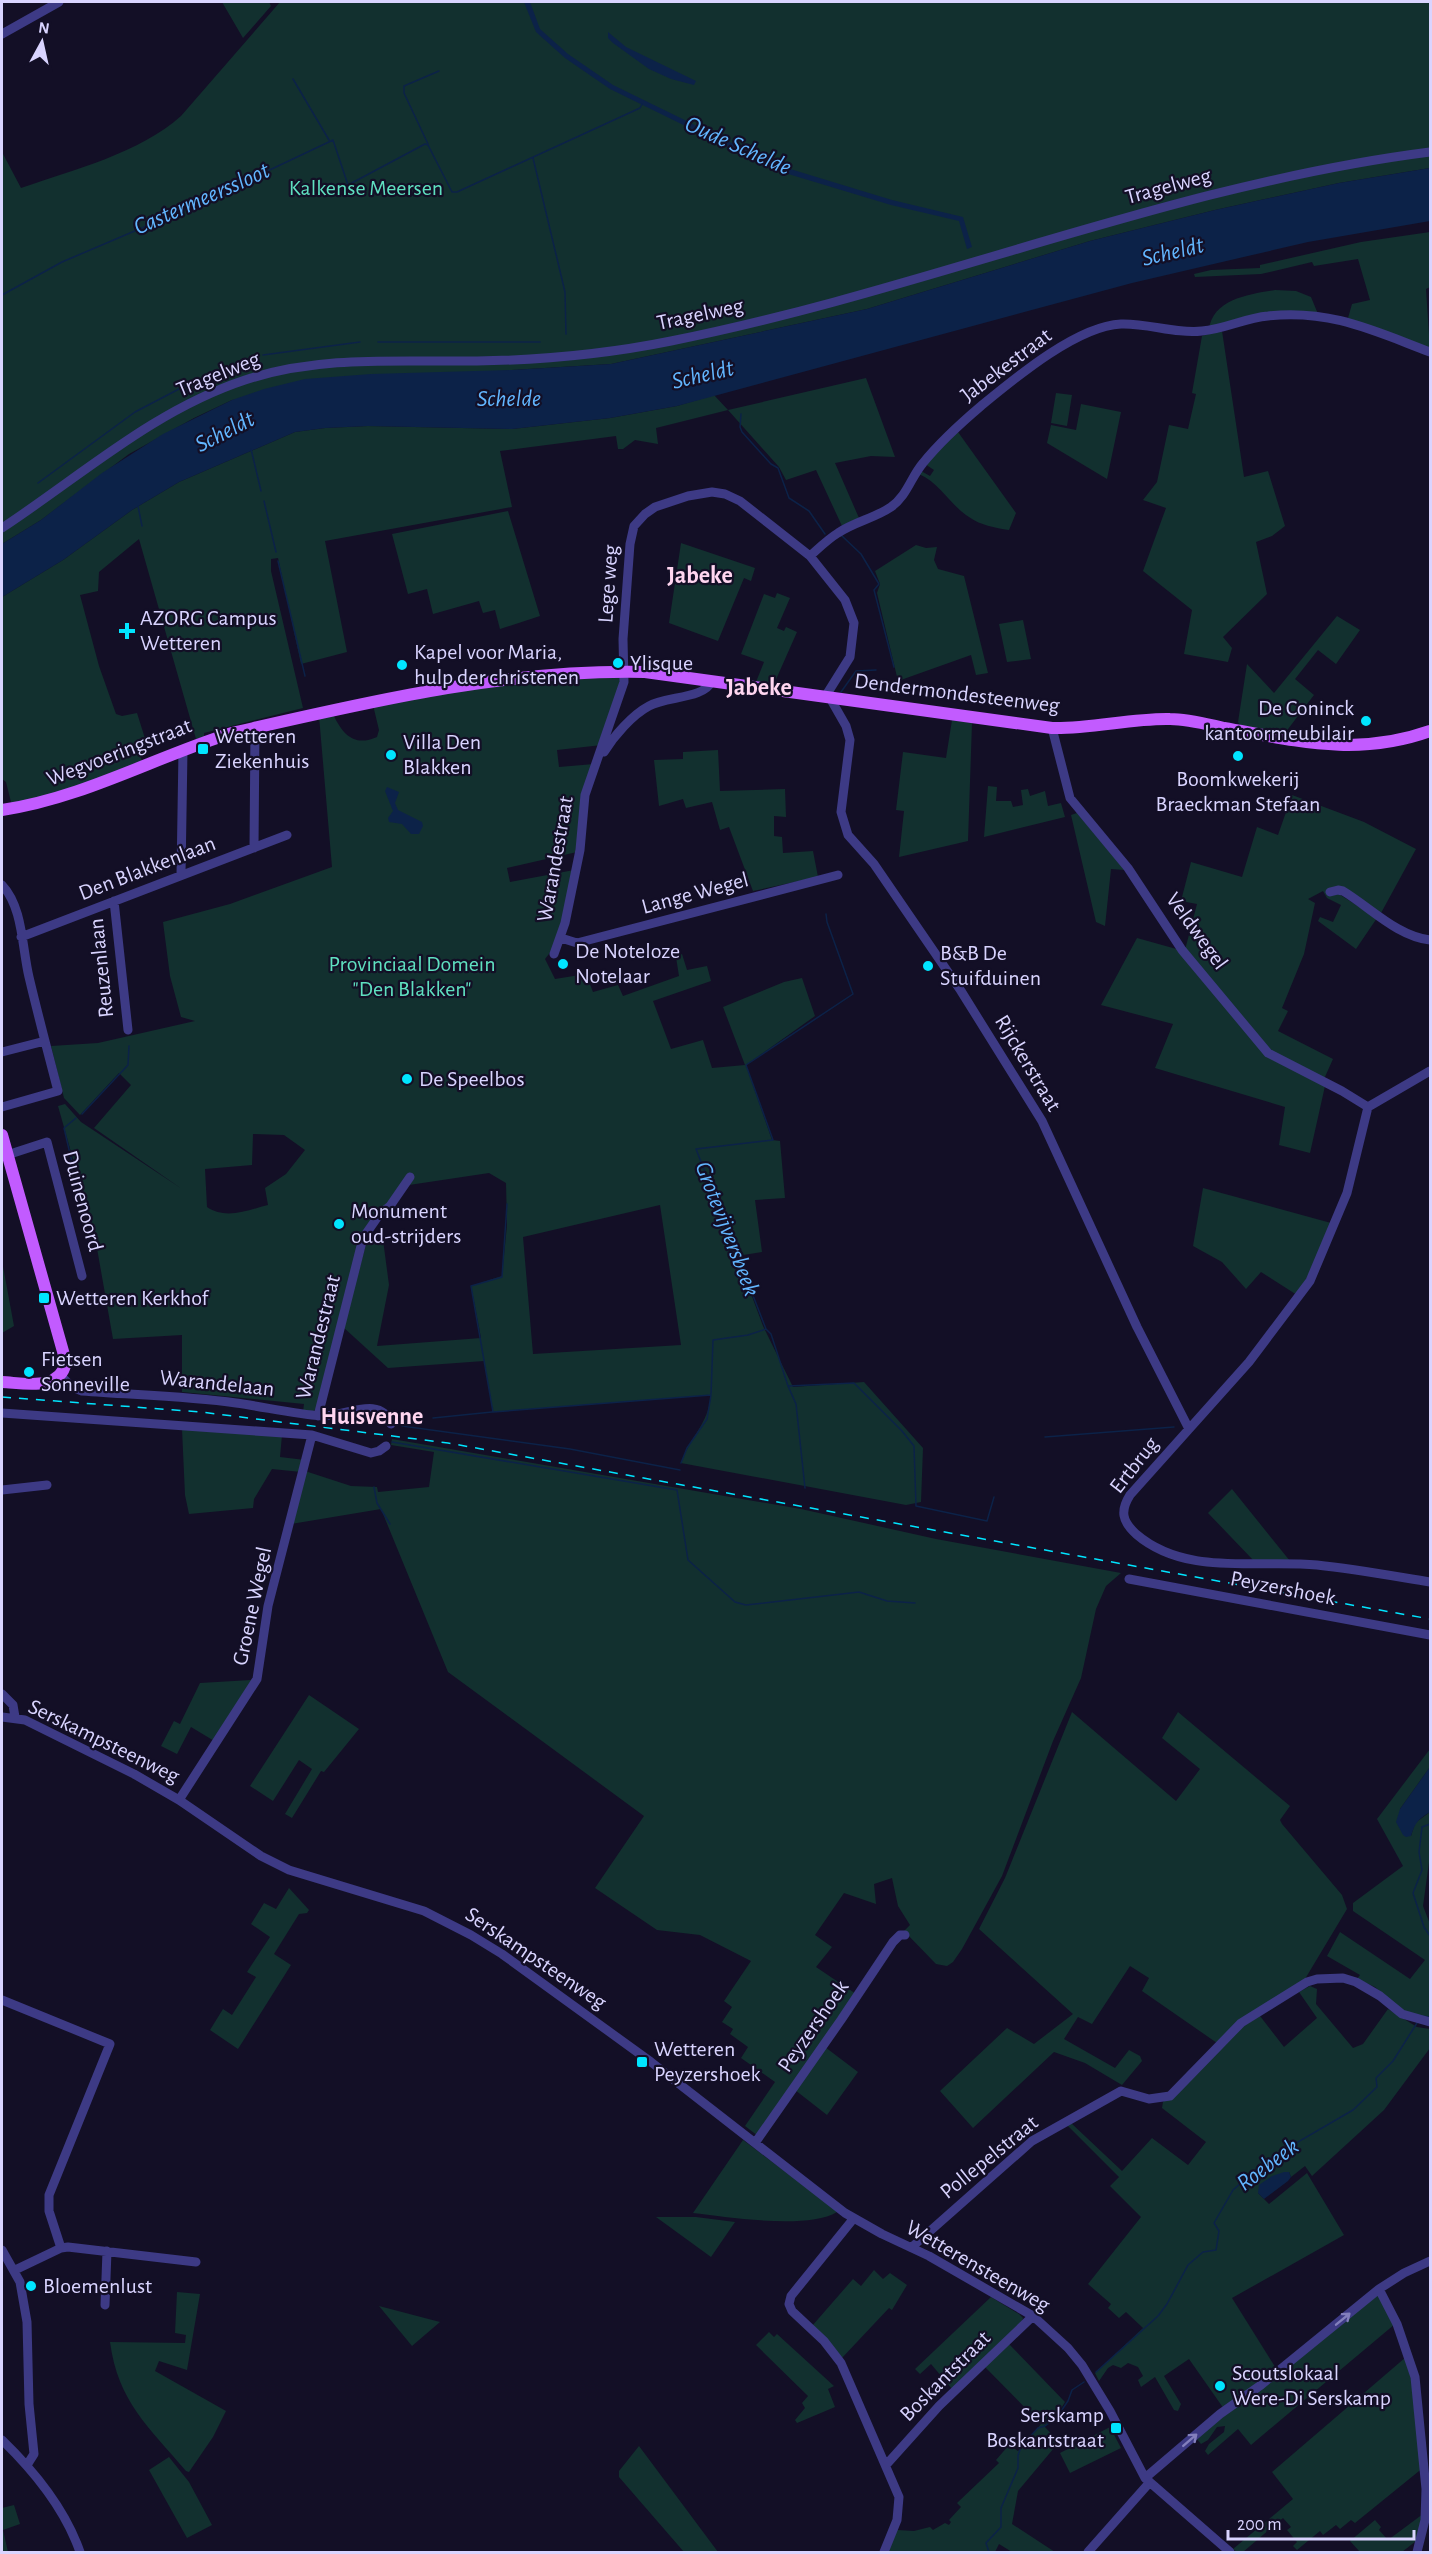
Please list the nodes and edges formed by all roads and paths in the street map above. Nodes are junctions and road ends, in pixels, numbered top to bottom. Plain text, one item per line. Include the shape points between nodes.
1 (59, 2) edge
2 (2, 34) edge
3 (1431, 152) edge
4 (1431, 352) edge
5 (2, 528) edge
6 (810, 556) junction
7 (605, 672) joint
8 (623, 672) junction
9 (712, 681) junction
10 (828, 697) junction
11 (255, 728) junction
12 (1052, 728) junction
13 (1431, 731) edge
14 (183, 750) junction
15 (594, 770) junction
16 (2, 810) edge
17 (287, 835) dead end
18 (254, 848) junction
19 (181, 874) junction
20 (838, 875) dead end
21 (2, 885) edge
22 (1330, 892) dead end
23 (114, 901) junction
24 (21, 937) junction
25 (561, 938) junction
26 (1431, 940) edge
27 (554, 954) dead end
28 (128, 1030) dead end
29 (45, 1041) junction
30 (2, 1052) edge
31 (1431, 1071) edge
32 (2, 1107) edge
33 (1368, 1107) junction
34 (2, 1135) edge
35 (8, 1155) junction
36 (410, 1177) dead end
37 (82, 1276) dead end
38 (60, 1375) junction
39 (2, 1382) edge
40 (2, 1413) edge
41 (318, 1416) junction
42 (391, 1424) dead end
43 (1189, 1429) junction
44 (312, 1435) junction
45 (386, 1446) dead end
46 (47, 1485) dead end
47 (2, 1490) edge
48 (1129, 1580) dead end
49 (1431, 1582) edge
50 (1431, 1635) edge
51 (2, 1694) edge
52 (2, 1717) edge
53 (15, 1717) junction
54 (179, 1800) junction
55 (905, 1935) dead end
56 (2, 2000) edge
57 (1431, 2022) edge
58 (755, 2143) junction
59 (854, 2218) junction
60 (912, 2247) junction
61 (61, 2248) junction
62 (2, 2250) edge
63 (107, 2250) junction
64 (1431, 2261) edge
65 (196, 2262) dead end
66 (15, 2270) junction
67 (1379, 2289) junction
68 (105, 2306) dead end
69 (1033, 2316) junction
70 (2, 2440) edge
71 (27, 2465) junction
72 (886, 2465) junction
73 (1148, 2480) junction
74 (80, 2553) edge
75 (884, 2553) edge
76 (1088, 2553) edge
77 (1230, 2553) edge
78 (1417, 2553) edge

1 - 2 street
3 - 5 street, Tragelweg via 1341,165 1208,195 862,295 673,341 527,360 322,363 260,375 156,422
4 - 6 street, Jabekestraat via 1345,320 1300,314 1256,317 1203,331 1137,324 1096,328 1043,360 982,405 937,447 891,507 838,532
6 - 8 street, Lege weg via 740,501 724,494 699,493 655,507 634,526 631,535
6 - 10 street via 845,600 854,623 850,657
7 - 8 main road, Dendermondesteenweg
7 - 11 main road, Wegvoeringstraat via 475,682
8 - 9 main road, Dendermondesteenweg
8 - 15 street, Warandestraat via 624,682
9 - 10 main road, Dendermondesteenweg
9 - 15 street, Warandestraat via 702,692 650,705 608,746
10 - 12 main road, Dendermondesteenweg
10 - 43 street, Rijckerstraat via 850,740 841,812 848,835 874,864 961,991 1042,1121
11 - 14 main road, Wegvoeringstraat
11 - 18 street
12 - 13 main road, Dendermondesteenweg via 1170,719 1332,746 1360,746
12 - 33 street, Veldwegel via 1070,798 1128,868 1182,950 1268,1053
14 - 16 main road, Wegvoeringstraat via 62,797
14 - 19 street
15 - 25 street, Warandestraat via 585,795 580,850
17 - 18 street, Den Blakkenlaan
18 - 19 street, Den Blakkenlaan
19 - 23 street, Den Blakkenlaan
20 - 25 street, Lange Wegel via 577,943
21 - 24 street via 10,893
22 - 26 street via 1343,891 1394,926 1417,938
23 - 24 street, Den Blakkenlaan
23 - 28 street, Reuzenlaan
24 - 29 street
25 - 27 street, Warandestraat
29 - 30 street
29 - 32 street via 58,1090
31 - 33 street
33 - 43 street, Ertbrug via 1351,1183 1310,1281 1256,1354
34 - 35 main road
35 - 37 street, Duinenoord via 47,1142
35 - 38 main road via 64,1350 66,1362
36 - 41 street, Warandestraat via 363,1238
38 - 39 main road via 47,1383
38 - 41 street, Warandelaan via 82,1391 239,1403
40 - 44 street
41 - 42 street, Warandelaan via 375,1408
43 - 49 street, Ertbrug via 1126,1502 1124,1519 1140,1536 1166,1552 1195,1560 1311,1564
44 - 45 street via 366,1452
44 - 54 street, Groene Wegel via 268,1606 257,1679
46 - 47 street
48 - 50 street, Peyzershoek
51 - 53 street via 15,1709
52 - 53 street, Serskampsteenweg
53 - 54 street, Serskampsteenweg
54 - 58 street, Serskampsteenweg via 242,1844 289,1870 409,1906 471,1935 642,2056
55 - 58 street, Peyzershoek via 893,1942
56 - 61 street via 110,2044 49,2195 49,2211
57 - 60 street, Pollepelstraat via 1402,2014 1356,1982 1330,1978 1307,1982 1241,2023 1170,2096 1149,2099 1121,2091 1032,2141
58 - 59 street, Serskampsteenweg
59 - 60 street, Wetterensteenweg
59 - 72 street via 791,2296 789,2304 792,2312 841,2363
60 - 69 street, Wetterensteenweg
61 - 63 street
61 - 66 street
62 - 66 street
63 - 65 street
63 - 68 street
64 - 67 street
66 - 71 street via 28,2342 34,2454
73 -> 67 street via 1220,2414
67 - 78 street via 1397,2324 1415,2377 1426,2489 1425,2520
69 - 72 street, Boskantstraat via 939,2406
69 - 73 street, Wetterensteenweg via 1082,2366
70 - 71 street
71 - 74 street via 69,2524
72 - 75 street via 899,2505
73 - 76 street
73 - 77 street, Wetterensteenweg

